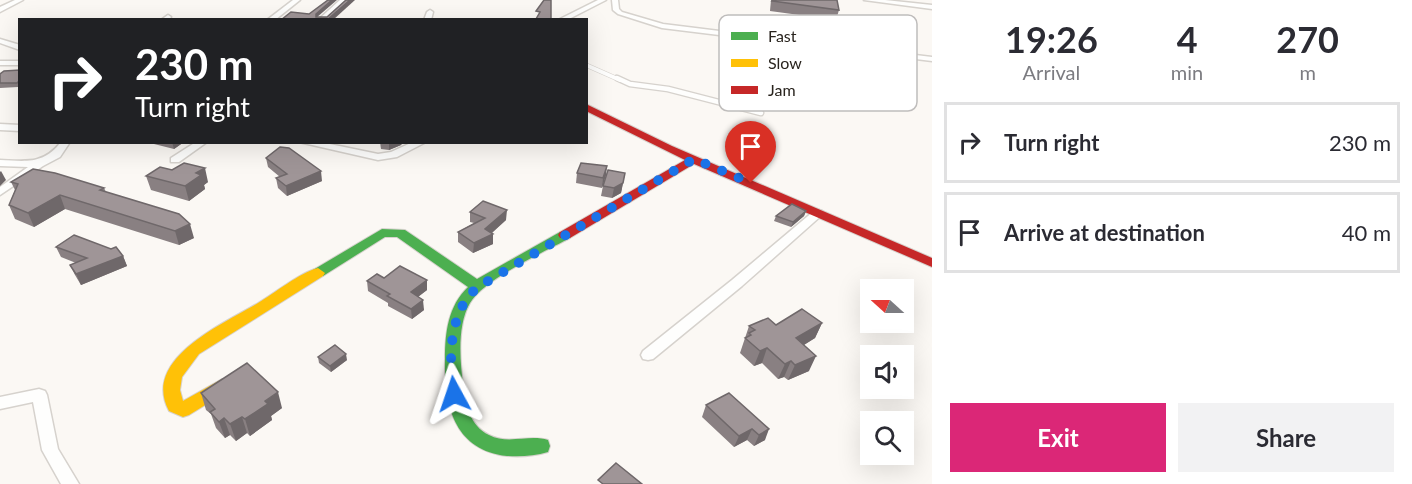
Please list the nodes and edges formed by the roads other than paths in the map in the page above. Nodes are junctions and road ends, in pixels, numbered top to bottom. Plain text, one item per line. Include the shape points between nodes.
1 (20, 0) edge
2 (297, 0) edge
3 (344, 0) edge
4 (603, 0) edge
5 (615, 0) edge
6 (867, 0) edge
7 (932, 7) edge
8 (1, 10) edge
9 (273, 18) edge
10 (323, 18) edge
11 (565, 18) edge
12 (719, 33) edge
13 (0, 42) edge
14 (18, 47) edge
15 (917, 57) edge
16 (932, 59) edge
17 (0, 63) edge
18 (18, 63) edge
19 (588, 66) edge
20 (719, 102) edge
21 (588, 108) edge
22 (753, 111) edge
23 (761, 113) dead end
24 (0, 127) edge
25 (18, 128) edge
26 (64, 144) edge
27 (200, 144) edge
28 (313, 144) edge
29 (418, 144) edge
30 (694, 159) junction
31 (175, 160) dead end
32 (0, 164) edge
33 (39, 164) junction
34 (0, 192) edge
35 (818, 213) junction
36 (932, 263) edge
37 (478, 287) junction
38 (648, 355) dead end
39 (232, 379) edge
40 (0, 403) edge
41 (541, 446) dead end
42 (70, 484) edge

1 - 8 street
2 - 9 street
3 - 10 street
4 - 11 street
5 - 12 street via 620,13 662,26
6 - 7 street
13 - 14 street
15 - 16 street
17 - 18 street
19 - 20 lane via 630,84
21 - 30 street
22 - 23 lane
24 - 25 street
26 - 33 street via 56,155
27 - 31 street
28 - 29 street via 378,157
30 - 35 street
30 - 37 street
32 - 33 street
33 - 34 street
35 - 36 street
35 - 38 street
37 - 39 street via 400,233 382,233 193,350 173,375 172,399 183,410
37 - 41 street via 466,298 455,325 451,374 458,414 480,440 500,450 520,453
40 - 42 street via 39,395 50,450

